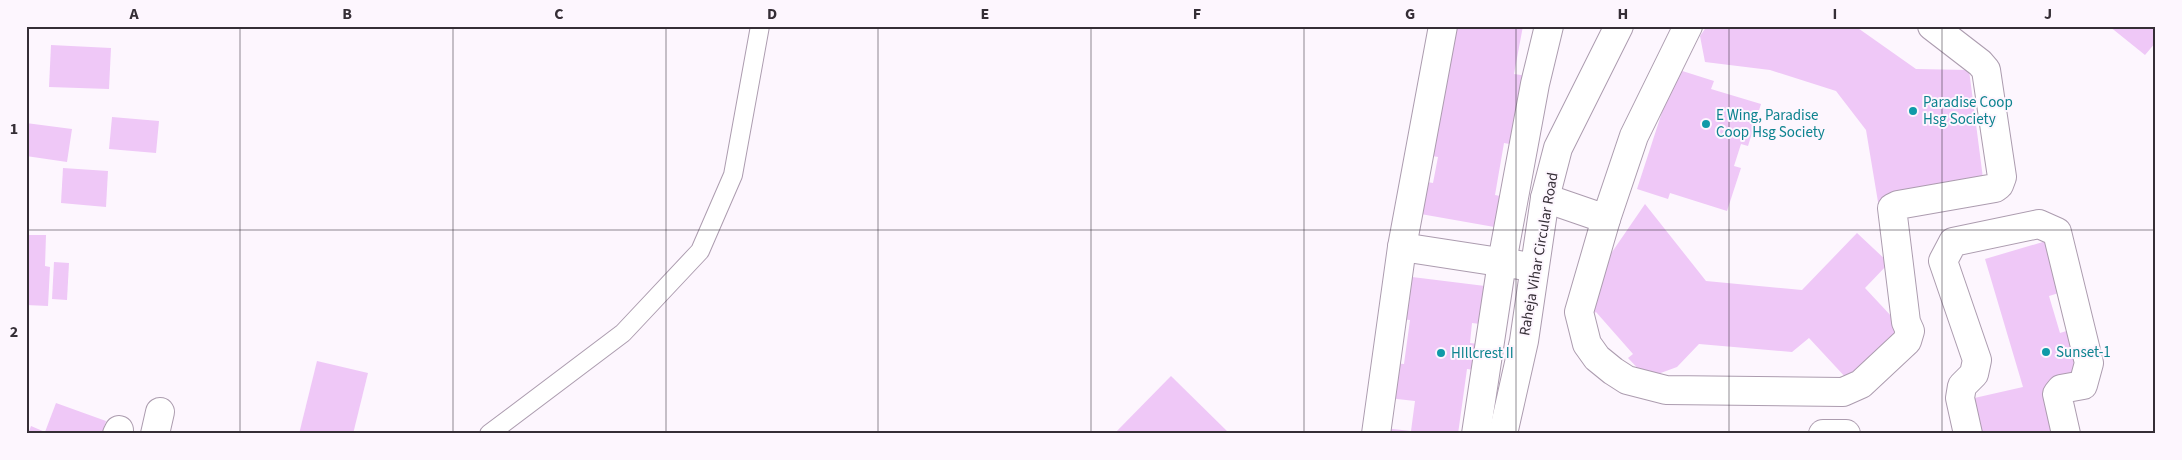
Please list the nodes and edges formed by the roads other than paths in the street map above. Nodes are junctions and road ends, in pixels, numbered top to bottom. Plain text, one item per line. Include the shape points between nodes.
1 (760, 26) edge
2 (1442, 26) edge
3 (1549, 26) edge
4 (1620, 26) edge
5 (1688, 26) edge
6 (1932, 26) edge
7 (1545, 198) junction
8 (1606, 219) junction
9 (1402, 248) junction
10 (1502, 262) junction
11 (1535, 268) junction
12 (490, 434) edge
13 (1376, 434) edge
14 (1476, 434) edge
15 (1503, 434) edge
16 (1823, 434) edge
17 (1846, 434) edge
18 (1968, 434) edge
19 (2066, 434) edge

1 - 12 lane via 733,175 700,251 623,333
2 - 9 street
3 - 10 street
4 - 7 street, Raheja Vihar Circular Road via 1558,148
5 - 8 street via 1634,136
6 - 8 street via 1986,70 2002,178 1995,188 1892,208 1906,322 1910,331 1907,341 1861,384 1843,392 1666,390 1627,380 1613,372 1597,358 1588,344 1579,312
7 - 8 street
7 - 11 street, Raheja Vihar Circular Road
9 - 10 street
9 - 13 street
10 - 11 street
10 - 14 street
11 - 15 street, Raheja Vihar Circular Road via 1524,341
16 - 17 street
18 - 19 street via 1960,398 1962,386 1974,374 1977,360 1943,261 1953,242 2040,224 2057,232 2089,363 2083,385 2061,389 2057,394

